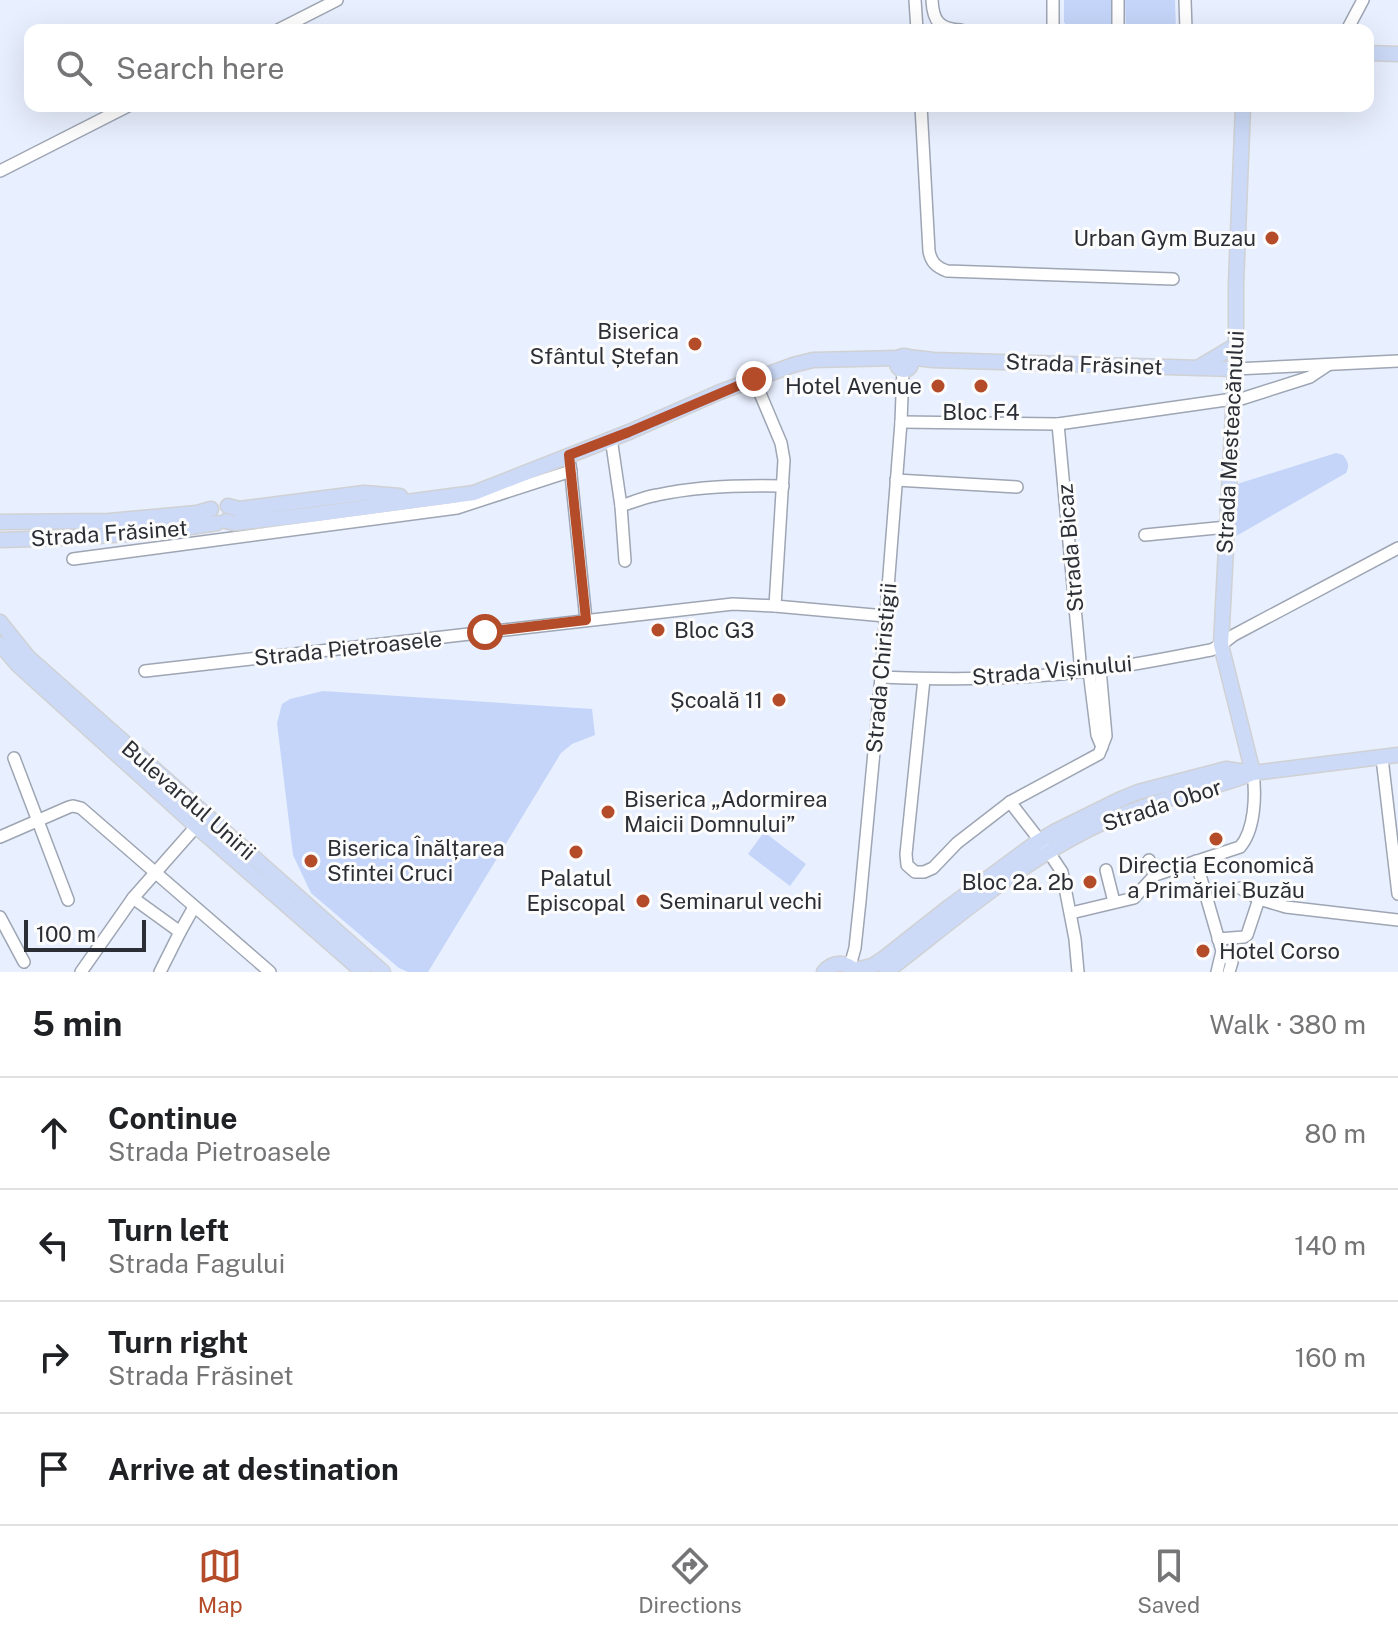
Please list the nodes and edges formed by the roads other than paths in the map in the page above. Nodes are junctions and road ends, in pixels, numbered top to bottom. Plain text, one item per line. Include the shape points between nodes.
1 (337, 0) edge
2 (915, 0) edge
3 (932, 0) edge
4 (1053, 0) edge
5 (1118, 0) edge
6 (1185, 0) edge
7 (1363, 0) edge
8 (290, 24) edge
9 (917, 24) edge
10 (938, 24) edge
11 (1053, 24) edge
12 (1118, 24) edge
13 (1186, 24) edge
14 (1350, 24) edge
15 (1374, 53) edge
16 (1398, 54) edge
17 (116, 112) edge
18 (921, 112) edge
19 (1243, 112) edge
20 (0, 171) edge
21 (1173, 279) dead end
22 (1236, 345) junction
23 (1398, 361) edge
24 (903, 364) junction
25 (1328, 364) junction
26 (1202, 367) junction
27 (1235, 369) junction
28 (754, 379) junction
29 (1237, 399) junction
30 (901, 422) junction
31 (1058, 424) junction
32 (611, 438) junction
33 (569, 455) junction
34 (571, 471) junction
35 (896, 480) junction
36 (783, 486) junction
37 (1017, 487) dead end
38 (621, 506) junction
39 (220, 515) junction
40 (0, 522) edge
41 (1227, 527) junction
42 (157, 531) junction
43 (1145, 535) dead end
44 (0, 540) edge
45 (158, 548) junction
46 (1398, 548) edge
47 (73, 559) dead end
48 (625, 561) dead end
49 (775, 606) junction
50 (885, 616) junction
51 (586, 620) junction
52 (0, 622) edge
53 (0, 644) edge
54 (1221, 645) junction
55 (145, 671) dead end
56 (1090, 671) junction
57 (881, 677) junction
58 (924, 679) junction
59 (1398, 755) edge
60 (14, 758) dead end
61 (1382, 758) junction
62 (1253, 773) junction
63 (1010, 802) junction
64 (38, 821) junction
65 (201, 821) junction
66 (0, 837) edge
67 (1044, 846) junction
68 (1149, 860) dead end
69 (1196, 861) junction
70 (1106, 870) dead end
71 (154, 872) junction
72 (1155, 875) junction
73 (1240, 888) dead end
74 (1398, 894) edge
75 (133, 898) junction
76 (1259, 899) junction
77 (68, 900) dead end
78 (1114, 902) junction
79 (194, 907) junction
80 (1071, 913) junction
81 (0, 917) edge
82 (1398, 920) edge
83 (180, 932) junction
84 (1220, 945) junction
85 (24, 962) dead end
86 (853, 969) edge
87 (892, 970) edge
88 (383, 971) edge
89 (81, 972) edge
90 (160, 972) edge
91 (270, 972) edge
92 (363, 972) edge
93 (824, 972) edge
94 (1078, 972) edge
95 (1217, 972) edge
96 (1229, 972) edge

1 - 8 street
2 - 9 street
3 - 10 street
4 - 11 street
5 - 12 street
6 - 13 street
7 - 14 street
15 - 16 main road
17 - 20 street
18 - 21 street via 929,251 938,267
19 - 22 main road, Strada Mesteacănului
22 - 26 main road
22 - 27 main road, Strada Mesteacănului
23 - 25 street
24 - 26 main road, Strada Frăsinet via 933,360
24 - 28 main road, Strada Frăsinet via 813,360
24 - 30 street, Strada Chiristigii
25 - 27 street
25 - 29 street via 1310,377
26 - 27 main road, Strada Frăsinet
26 - 29 main road
27 - 29 main road, Strada Mesteacănului
28 - 32 main road, Strada Frăsinet
28 - 36 street via 781,443
29 - 31 street
29 - 41 main road, Strada Mesteacănului
30 - 31 street
30 - 35 street, Strada Chiristigii
31 - 56 street, Strada Bicaz
32 - 33 main road, Strada Frăsinet
32 - 38 street
33 - 34 street
33 - 39 main road, Strada Frăsinet via 474,493 436,498 364,493
34 - 45 street via 457,508
34 - 51 street
35 - 37 street
35 - 50 street, Strada Chiristigii
36 - 38 street via 695,490
36 - 49 street
38 - 48 street
39 - 40 main road, Strada Frăsinet
39 - 42 main road, Strada Frăsinet
41 - 43 street
41 - 54 main road, Strada Mesteacănului
42 - 44 main road, Strada Frăsinet
42 - 45 street
45 - 47 street
46 - 54 street, Strada Vișinului
49 - 50 street, Strada Pietroasele
49 - 51 street, Strada Pietroasele via 733,604
50 - 57 street, Strada Chiristigii
51 - 55 street, Strada Pietroasele
52 - 65 main road, Bulevardul Unirii via 28,657
53 - 65 main road, Bulevardul Unirii
54 - 56 street, Strada Vișinului
54 - 62 main road, Strada Mesteacănului
56 - 58 street, Strada Vișinului
56 - 63 street via 1102,747 1095,757
57 - 58 street, Strada Vișinului
57 - 86 street, Strada Chiristigii
58 - 63 street via 907,865 915,872 933,868
59 - 61 main road, Strada Obor
60 - 64 street
61 - 62 main road, Strada Obor
61 - 74 street
62 - 67 main road, Strada Obor via 1226,769 1138,792 1093,812
62 - 69 street via 1255,800 1246,840 1233,851
63 - 67 street
64 - 66 street
64 - 71 street via 77,806
64 - 77 street
65 - 71 street
65 - 88 main road, Bulevardul Unirii
65 - 92 main road, Bulevardul Unirii
67 - 80 street via 1062,872
67 - 86 main road, Strada Obor via 961,898 883,959
67 - 87 main road, Strada Obor via 1026,866
68 - 72 street
69 - 72 street
69 - 84 street
70 - 78 street
71 - 75 street
71 - 79 street
72 - 78 street via 1134,898
73 - 76 street
75 - 83 street
75 - 89 street
76 - 82 street
76 - 84 street via 1246,936
78 - 80 street
79 - 83 street
79 - 91 street
80 - 94 street
81 - 85 street
83 - 90 street
84 - 95 street
84 - 96 street via 1232,962
86 - 93 main road, Strada Obor via 839,963

